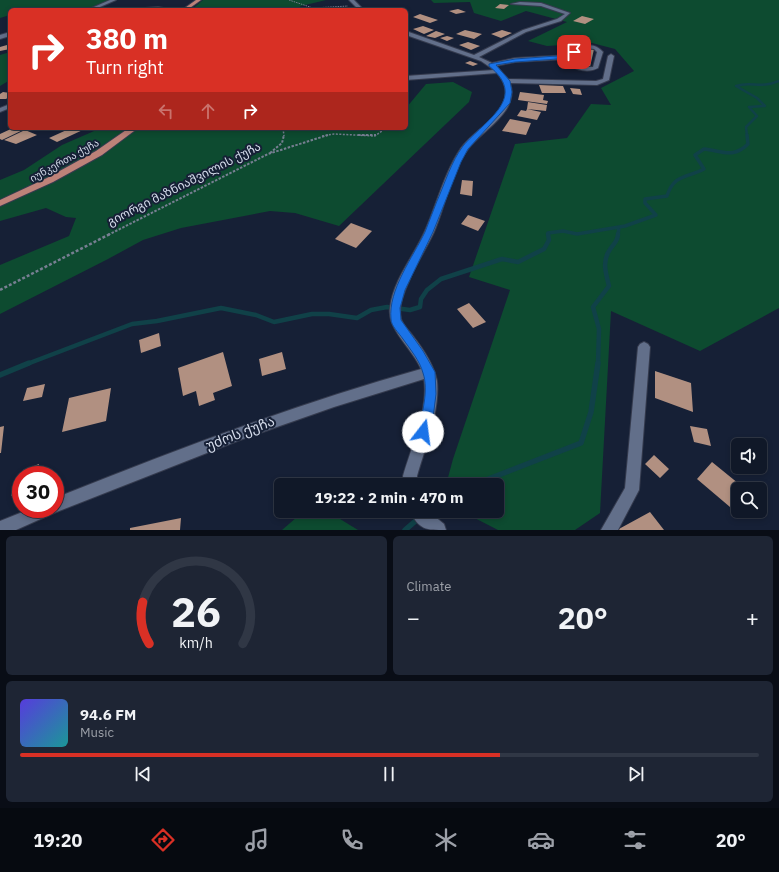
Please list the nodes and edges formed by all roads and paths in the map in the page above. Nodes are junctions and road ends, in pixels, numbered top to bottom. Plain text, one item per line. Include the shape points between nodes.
1 (114, 0) edge
2 (199, 0) edge
3 (289, 0) edge
4 (351, 0) edge
5 (513, 4) dead end
6 (356, 5) junction
7 (94, 8) edge
8 (187, 8) edge
9 (360, 8) edge
10 (408, 34) edge
11 (611, 56) dead end
12 (475, 57) junction
13 (572, 57) junction
14 (491, 65) junction
15 (499, 71) junction
16 (408, 78) edge
17 (507, 81) junction
18 (131, 130) edge
19 (283, 130) edge
20 (383, 130) edge
21 (268, 154) junction
22 (0, 203) edge
23 (0, 290) edge
24 (644, 346) dead end
25 (429, 372) junction
26 (410, 478) edge
27 (64, 502) edge
28 (26, 518) edge
29 (423, 518) edge
30 (0, 529) edge
31 (438, 530) edge
32 (609, 530) edge

1 - 7 street
2 - 8 main road
3 - 6 path via 313,8
4 - 6 street
5 - 12 street via 530,1 557,8 568,14 554,22 539,25
6 - 9 street
10 - 12 street
11 - 17 street via 606,80
12 - 14 street
13 - 13 street via 578,46 591,46 600,52 595,68 574,66
13 - 14 street via 515,60
14 - 15 street
15 - 16 street
15 - 17 street
17 - 25 street via 507,103 466,148 457,162 429,232 400,290 395,308 396,321
18 - 22 main road, იუნკერთა ქუჩა via 99,153 50,180
19 - 21 path via 283,143
20 - 21 path, გიორგი მაზნიაშვილის ქუჩა via 375,136 334,134 318,137
21 - 23 path, გიორგი მაზნიაშვილის ქუჩა
24 - 32 street via 632,490
25 - 26 street via 431,394 427,418
25 - 27 street, უძოს ქუჩა via 280,418
28 - 30 street
29 - 31 street

